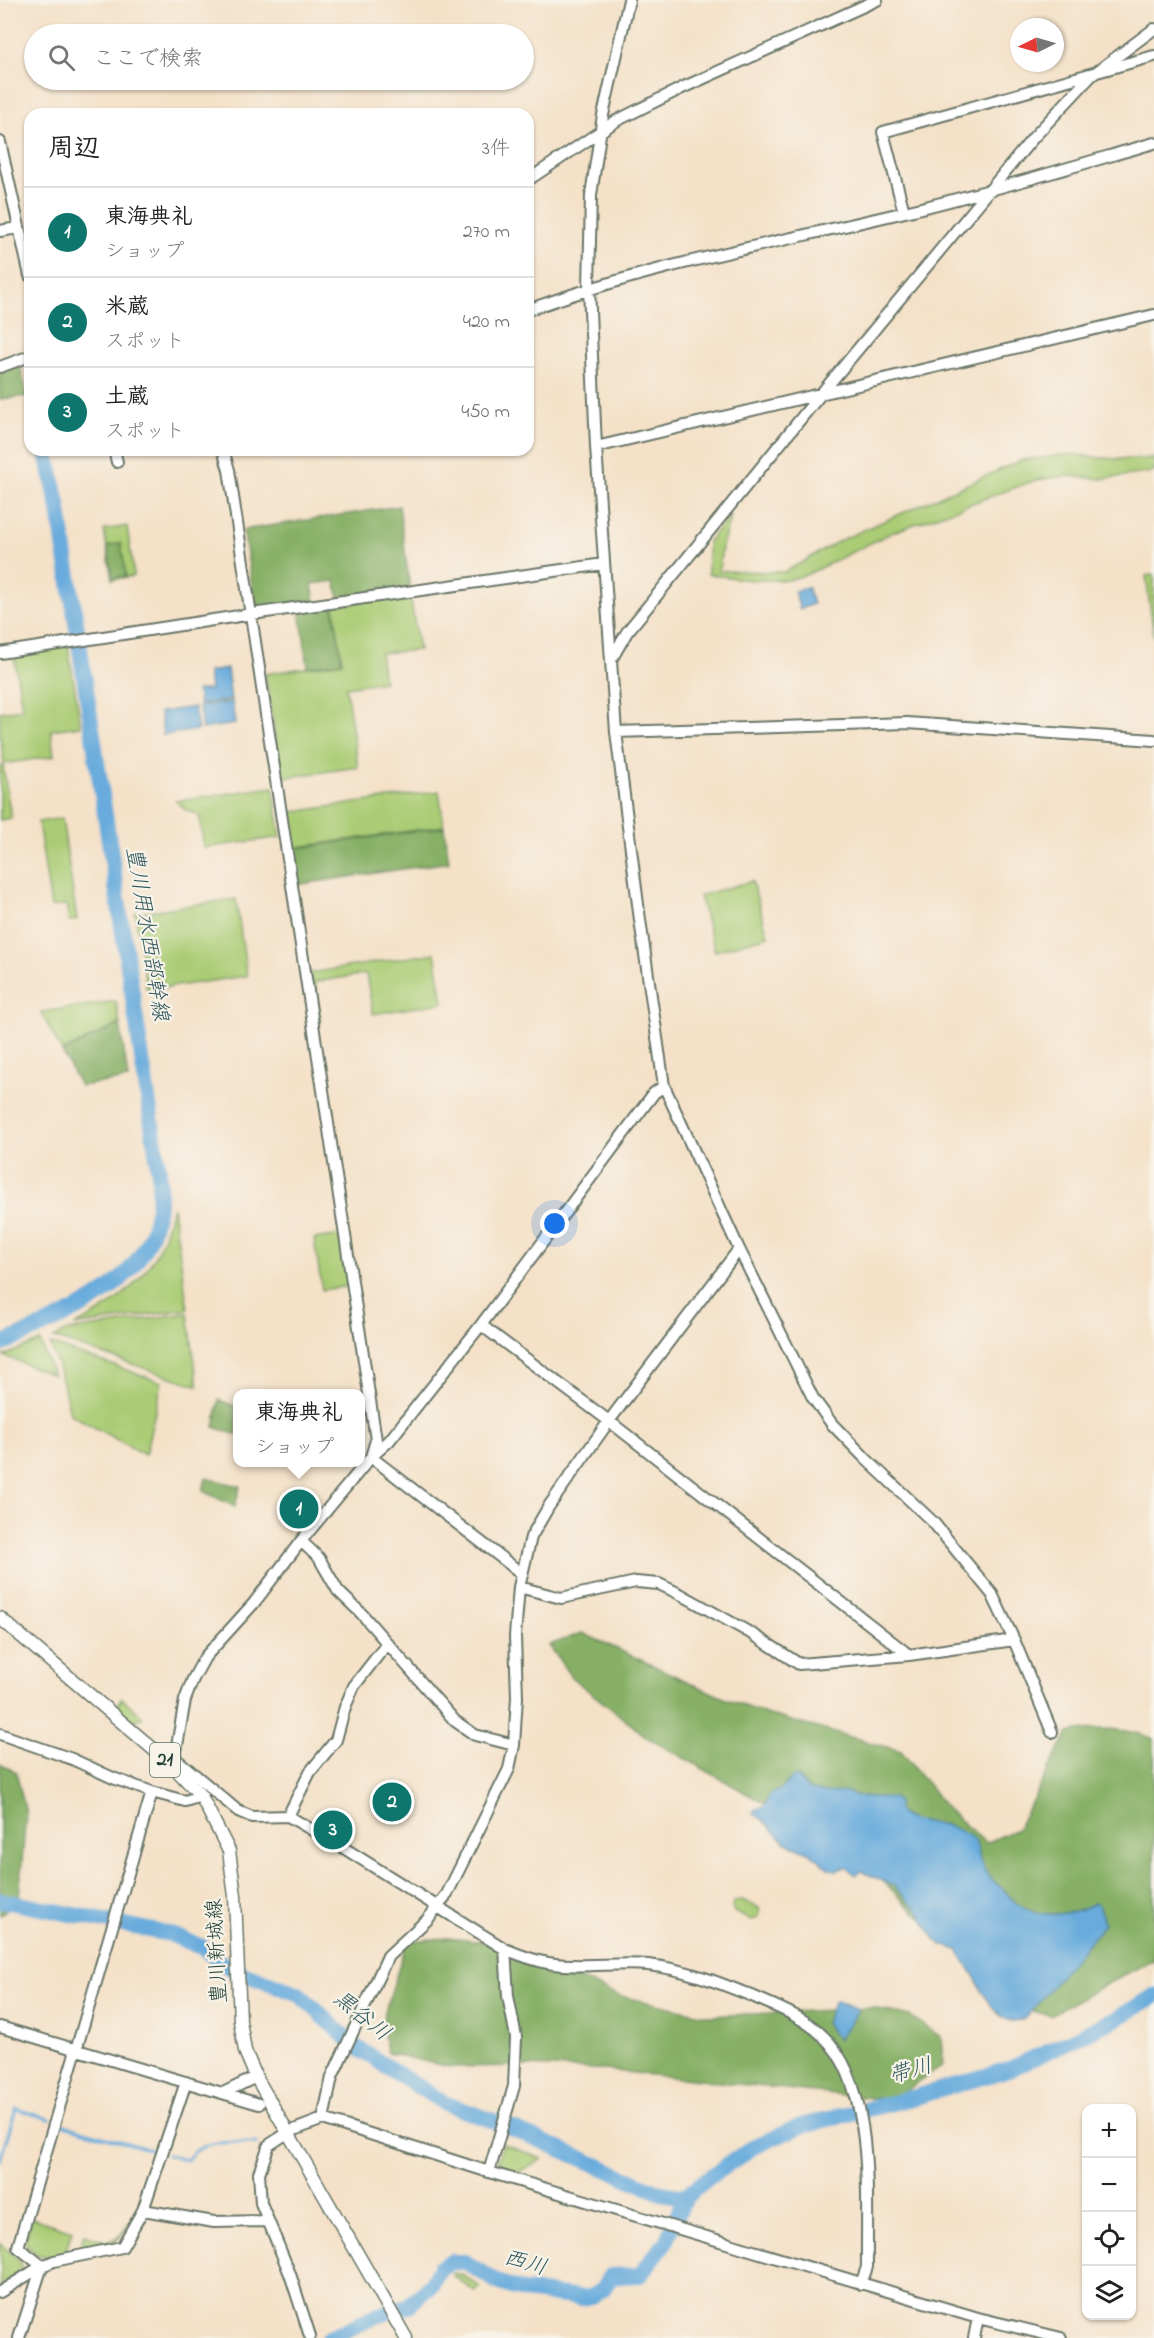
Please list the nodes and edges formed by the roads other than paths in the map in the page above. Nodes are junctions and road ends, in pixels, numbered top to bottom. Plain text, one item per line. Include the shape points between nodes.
1 (629, 0) edge
2 (877, 0) edge
3 (1154, 29) edge
4 (1154, 56) edge
5 (1096, 71) junction
6 (602, 129) junction
7 (0, 142) edge
8 (1154, 143) edge
9 (534, 176) edge
10 (991, 190) junction
11 (904, 212) junction
12 (18, 228) junction
13 (0, 231) edge
14 (24, 252) edge
15 (589, 288) junction
16 (534, 308) edge
17 (1154, 315) edge
18 (24, 358) edge
19 (0, 367) edge
20 (820, 395) junction
21 (596, 447) junction
22 (116, 456) edge
23 (225, 456) edge
24 (117, 462) dead end
25 (603, 564) junction
26 (252, 614) junction
27 (0, 653) edge
28 (610, 660) junction
29 (616, 732) junction
30 (1154, 740) edge
31 (664, 1086) junction
32 (739, 1249) junction
33 (481, 1325) junction
34 (609, 1421) junction
35 (371, 1457) junction
36 (365, 1464) edge
37 (363, 1467) edge
38 (301, 1541) junction
39 (521, 1573) junction
40 (519, 1587) junction
41 (0, 1618) edge
42 (1014, 1640) junction
43 (386, 1645) junction
44 (909, 1655) junction
45 (1052, 1732) dead end
46 (0, 1734) edge
47 (514, 1744) junction
48 (174, 1762) junction
49 (152, 1792) junction
50 (201, 1796) junction
51 (288, 1816) junction
52 (437, 1907) junction
53 (505, 1949) junction
54 (0, 2027) edge
55 (77, 2051) junction
56 (255, 2077) junction
57 (186, 2082) junction
58 (223, 2093) junction
59 (258, 2104) dead end
60 (323, 2119) junction
61 (289, 2132) junction
62 (489, 2172) junction
63 (143, 2210) junction
64 (268, 2221) junction
65 (42, 2266) junction
66 (861, 2284) junction
67 (0, 2292) edge
68 (978, 2318) junction
69 (310, 2336) dead end
70 (19, 2338) edge
71 (405, 2338) edge
72 (974, 2338) edge
73 (1061, 2338) edge

1 - 6 street
2 - 6 street via 682,88
3 - 5 street
4 - 5 street
5 - 10 street
5 - 11 street via 883,132
6 - 9 street
6 - 15 street via 591,195
7 - 12 street
8 - 10 street
10 - 11 street
10 - 20 street
11 - 15 street via 689,260
12 - 13 street
12 - 14 street
15 - 16 street
15 - 21 street
17 - 20 street
18 - 19 street
20 - 21 street
20 - 28 street via 627,632
21 - 25 street
22 - 24 street
23 - 26 street
25 - 26 street
25 - 28 street
26 - 27 street
26 - 35 street via 374,1428
28 - 29 street
29 - 30 street via 907,723
29 - 31 street
31 - 32 street
31 - 33 street via 654,1093
32 - 34 street
32 - 42 street via 813,1398 832,1424 933,1522 992,1594
33 - 34 street
33 - 35 street via 389,1441
34 - 39 street via 531,1537
34 - 44 street
35 - 36 street
35 - 39 street
37 - 38 street
38 - 43 street via 319,1558 338,1591
38 - 48 street via 254,1603 205,1657 185,1700
39 - 40 street
40 - 44 street via 561,1598 636,1582 659,1584 799,1664
40 - 47 street
41 - 48 main road, 豊川新城線 / 21
42 - 44 street
42 - 45 street
43 - 47 street via 455,1721 475,1735
43 - 51 street via 354,1686 336,1740 310,1772
46 - 49 street
47 - 52 street via 509,1769 455,1879
48 - 50 main road, 豊川新城線 / 21
48 - 51 street via 238,1810 252,1816
49 - 50 street via 185,1801
49 - 55 street
50 - 56 main road, 豊川新城線 / 21 via 229,1851 235,1896 240,2021
51 - 52 street
52 - 53 street
52 - 60 street via 385,1961 332,2077
53 - 62 street via 516,2037 514,2086
53 - 66 street via 549,1964 660,1966 715,1981 786,2010 811,2026 833,2047 848,2074 863,2123 867,2267
54 - 55 street
55 - 57 street
55 - 65 street via 18,2247
56 - 58 street
56 - 61 main road, 豊川新城線 / 21
57 - 58 street
57 - 63 street
58 - 59 street
60 - 61 street
60 - 62 street
61 - 64 street via 266,2149 259,2173 259,2195
61 - 71 main road, 豊川新城線 / 21
62 - 66 street
63 - 64 street via 214,2222
63 - 65 street via 122,2247
64 - 69 street
65 - 67 street
65 - 70 street
66 - 68 street
68 - 72 street
68 - 73 street

